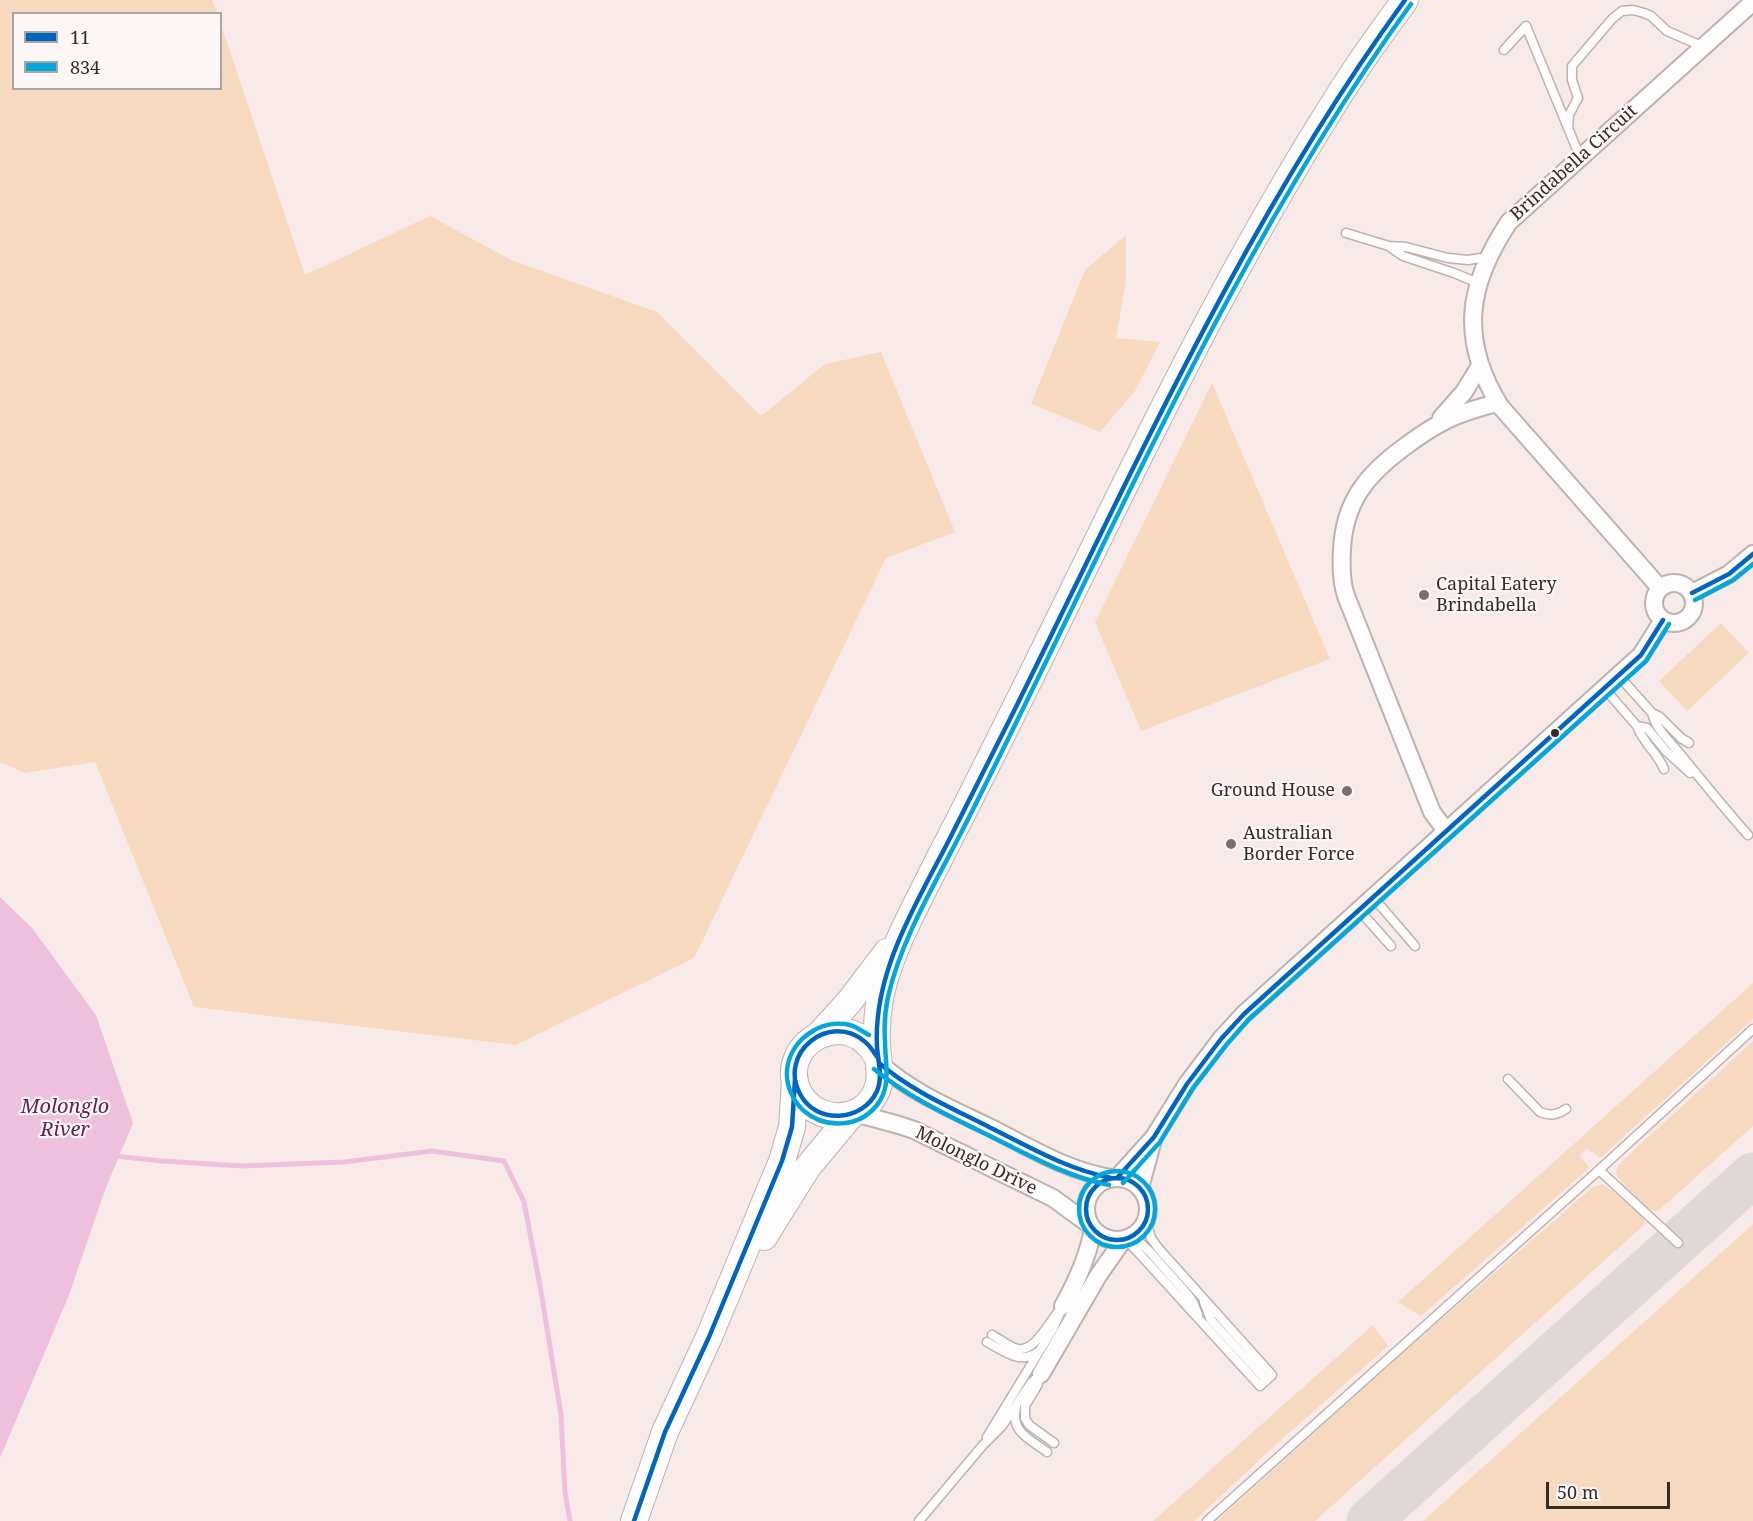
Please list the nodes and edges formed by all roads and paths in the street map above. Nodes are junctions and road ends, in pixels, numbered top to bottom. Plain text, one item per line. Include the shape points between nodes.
1 (1405, 0) edge
2 (1753, 3) edge
3 (1704, 47) junction
4 (1504, 51) dead end
5 (1568, 128) junction
6 (1580, 157) junction
7 (1346, 233) dead end
8 (1389, 246) junction
9 (1488, 257) junction
10 (1478, 283) junction
11 (1480, 366) junction
12 (1497, 403) junction
13 (1432, 426) junction
14 (1753, 554) edge
15 (1660, 588) junction
16 (1692, 593) junction
17 (1664, 620) junction
18 (1618, 675) junction
19 (1604, 688) junction
20 (1652, 713) junction
21 (1637, 726) junction
22 (1689, 743) dead end
23 (1664, 769) dead end
24 (1702, 783) junction
25 (1446, 831) junction
26 (1748, 835) dead end
27 (1373, 897) junction
28 (1359, 910) junction
29 (902, 932) junction
30 (1391, 946) dead end
31 (1415, 946) dead end
32 (1753, 1029) edge
33 (819, 1035) junction
34 (878, 1061) junction
35 (795, 1078) junction
36 (1508, 1079) dead end
37 (1566, 1109) dead end
38 (853, 1114) junction
39 (1154, 1137) junction
40 (1599, 1170) junction
41 (1114, 1178) junction
42 (1140, 1188) junction
43 (1146, 1221) junction
44 (1092, 1227) junction
45 (1127, 1238) junction
46 (1677, 1243) dead end
47 (1063, 1306) junction
48 (709, 1337) junction
49 (1043, 1347) junction
50 (1041, 1374) junction
51 (1017, 1404) junction
52 (1054, 1443) dead end
53 (983, 1445) junction
54 (1047, 1452) dead end
55 (634, 1521) edge
56 (919, 1521) edge
57 (1207, 1521) edge

1 - 29 main road via 1311,140 1203,332
2 - 3 street, Brindabella Circuit
3 - 5 lane via 1667,31 1644,13 1619,13 1572,66 1578,98 1569,115
3 - 6 street, Brindabella Circuit
4 - 5 lane via 1526,26
5 - 6 lane
6 - 9 street, Brindabella Circuit via 1509,222
7 - 8 lane
8 - 9 lane via 1456,259
8 - 10 lane via 1403,256
9 - 10 street, Brindabella Circuit
10 - 11 street, Brindabella Circuit via 1473,319
11 - 12 street, Brindabella Circuit
11 - 13 street via 1456,402
12 - 13 street
12 - 15 street, Brindabella Circuit
13 - 25 street via 1379,467 1358,493 1342,537 1341,570 1346,596 1431,812
14 - 16 street via 1729,574
15 - 16 street via 1680,584
15 - 17 street via 1654,606
16 - 17 street via 1691,615 1678,623
17 - 18 street via 1641,655
18 - 19 street
18 - 20 lane
19 - 21 lane
19 - 25 street
20 - 22 lane
20 - 24 lane via 1654,722
21 - 23 lane
21 - 24 lane via 1647,729
24 - 26 lane
25 - 27 street
27 - 28 street
27 - 31 lane
28 - 30 lane
28 - 39 street via 1221,1039
29 - 33 main road
29 - 34 main road via 881,995
32 - 40 lane
33 - 34 main road via 836,1031 853,1034 868,1044
33 - 35 main road via 800,1053
34 - 38 main road via 880,1081 874,1097
34 - 41 street, Molonglo Drive via 909,1087 1066,1166
35 - 38 main road via 799,1093 815,1110 829,1116
35 - 48 main road via 794,1118 785,1152
36 - 37 lane via 1540,1113 1554,1115
38 - 44 street, Molonglo Drive via 907,1127 1053,1198
38 - 48 main road via 802,1175
39 - 41 street
39 - 42 street
40 - 46 lane
40 - 57 lane
41 - 42 street via 1125,1179
41 - 44 street via 1102,1182 1089,1196 1086,1216
42 - 43 street via 1148,1203
43 - 45 street
43 - 45 lane via 1154,1242 1266,1380 1199,1319 1188,1294 1150,1252
44 - 45 street via 1104,1237
44 - 47 street via 1089,1251
45 - 50 street via 1098,1276
47 - 49 lane
47 - 49 lane via 1034,1343 1024,1348 990,1338 1022,1359
48 - 55 main road via 665,1432
49 - 53 lane
50 - 51 lane
50 - 52 lane via 1025,1406 1025,1418
51 - 53 lane
51 - 54 lane via 1017,1429
53 - 56 lane

